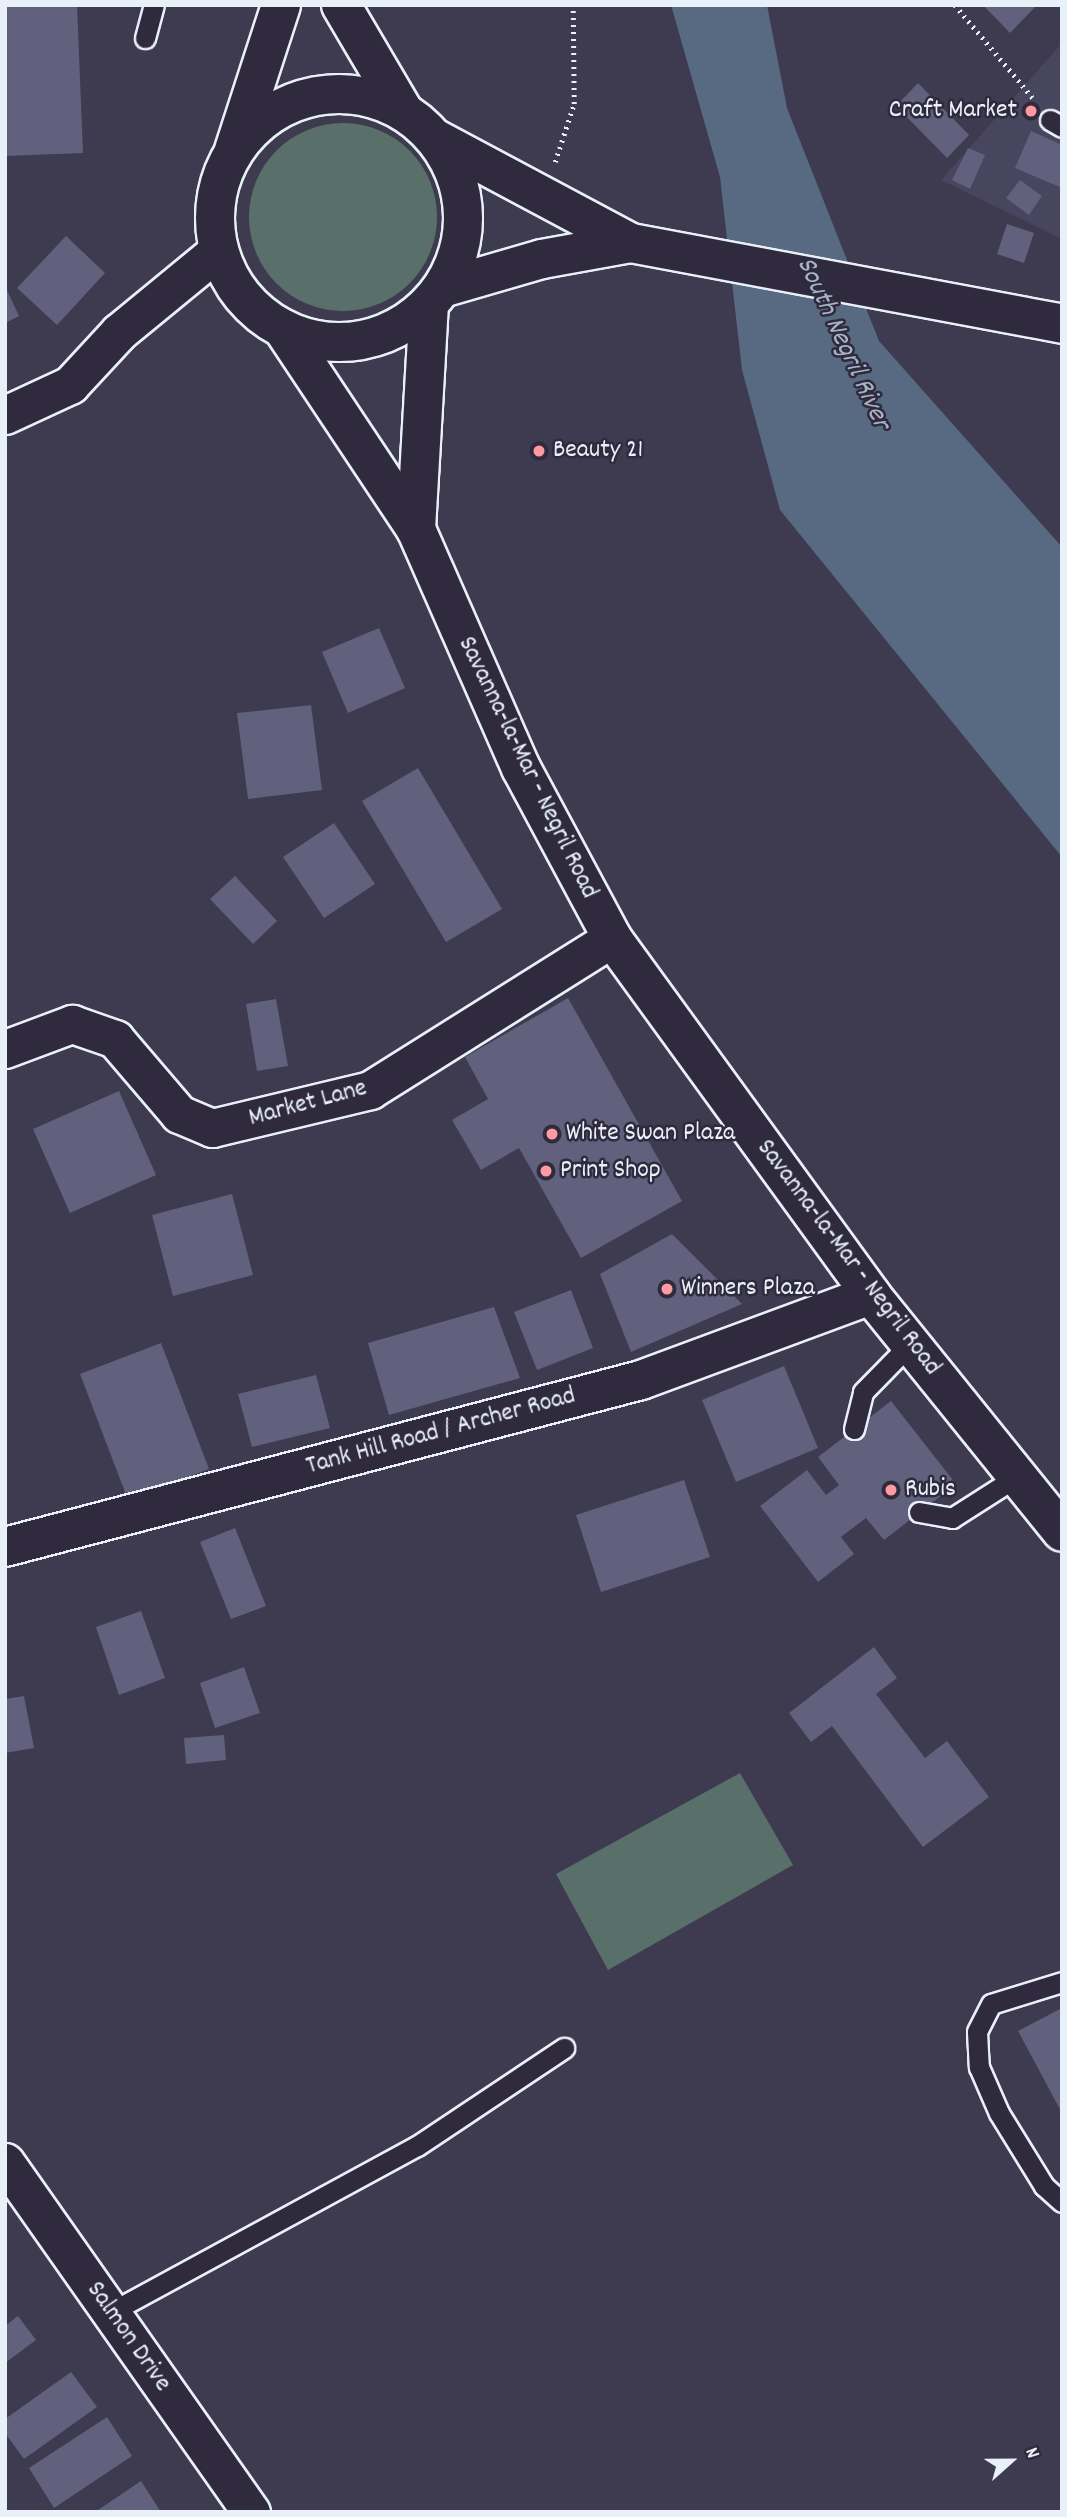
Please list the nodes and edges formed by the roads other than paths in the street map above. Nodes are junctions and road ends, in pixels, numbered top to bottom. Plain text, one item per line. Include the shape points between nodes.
1 (154, 5) edge
2 (281, 5) edge
3 (341, 5) edge
4 (145, 38) dead end
5 (404, 111) junction
6 (434, 138) junction
7 (234, 150) junction
8 (631, 243) junction
9 (219, 250) junction
10 (435, 296) junction
11 (1062, 324) edge
12 (283, 329) junction
13 (5, 415) edge
14 (416, 529) junction
15 (612, 938) junction
16 (5, 1049) edge
17 (871, 1295) junction
18 (911, 1344) junction
19 (854, 1429) dead end
20 (1018, 1475) junction
21 (919, 1512) dead end
22 (1062, 1532) edge
23 (5, 1547) edge
24 (1062, 1982) edge
25 (564, 2048) dead end
26 (5, 2162) edge
27 (1062, 2202) edge
28 (111, 2312) junction
29 (251, 2512) edge

1 - 4 lane
2 - 7 main road
3 - 5 main road
5 - 6 main road
5 - 7 main road via 369,97 330,93 293,101 259,121
6 - 8 main road
6 - 10 main road via 454,173 463,212 458,252
7 - 9 main road via 215,215
8 - 10 main road via 542,259
8 - 11 main road
9 - 12 main road via 254,309
9 - 13 street via 119,332 70,384
10 - 12 main road via 375,337 313,340
10 - 14 main road, Savanna-la-Mar - Negril Road
12 - 14 main road, Savanna-la-Mar - Negril Road
14 - 15 main road, Savanna-la-Mar - Negril Road via 521,768
15 - 16 street, Market Lane via 370,1090 212,1128 179,1114 115,1039 72,1024
15 - 17 main road, Savanna-la-Mar - Negril Road
17 - 18 main road, Savanna-la-Mar - Negril Road
17 - 23 main road, Tank Hill Road / Archer Road via 641,1380
18 - 19 lane via 863,1392
18 - 20 main road, Savanna-la-Mar - Negril Road
20 - 21 lane via 952,1518
20 - 22 main road, Savanna-la-Mar - Negril Road
24 - 27 lane via 991,2004 977,2032 979,2067 999,2113 1044,2186
25 - 28 lane via 417,2146
26 - 28 street, Salmon Drive
28 - 29 street, Salmon Drive

